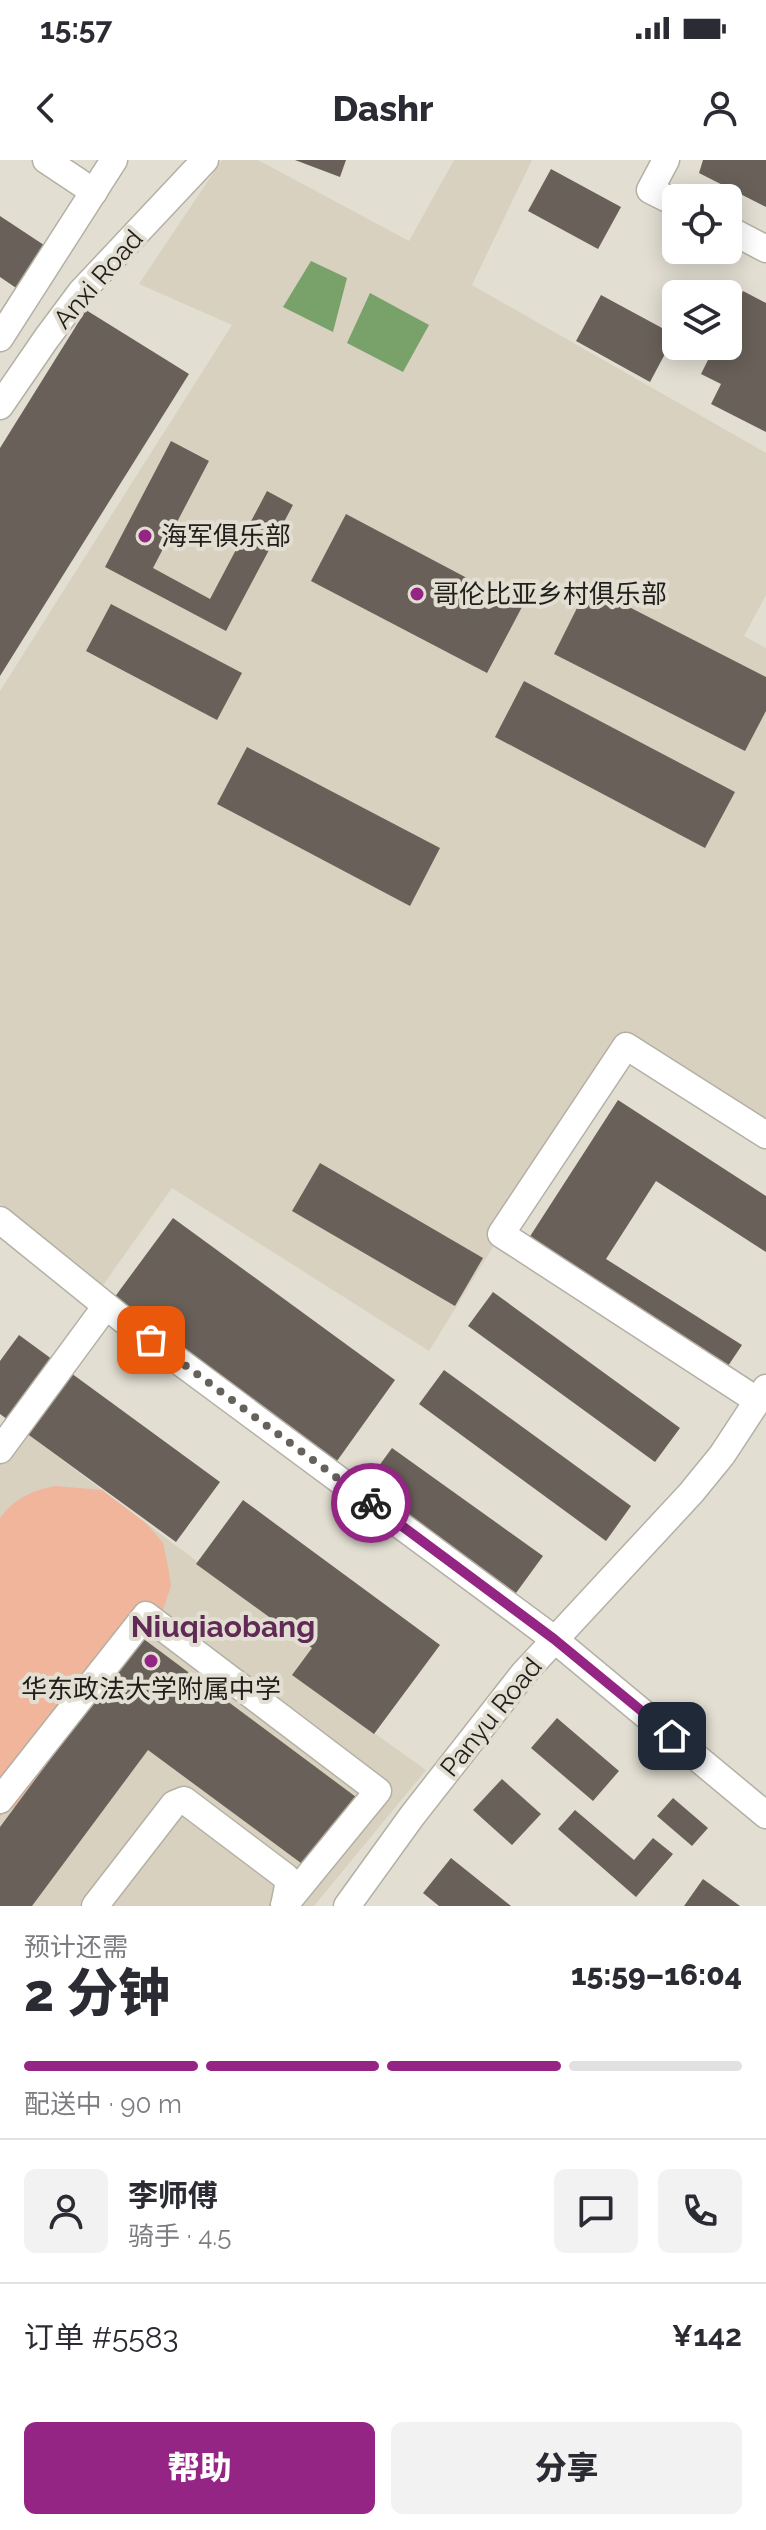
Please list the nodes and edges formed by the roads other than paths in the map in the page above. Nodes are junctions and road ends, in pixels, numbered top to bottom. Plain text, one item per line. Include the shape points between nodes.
1 (46, 160) edge
2 (114, 160) edge
3 (205, 160) edge
4 (666, 160) edge
5 (94, 192) junction
6 (662, 196) edge
7 (742, 236) edge
8 (766, 249) edge
9 (0, 338) edge
10 (0, 406) edge
11 (766, 1135) edge
12 (0, 1220) edge
13 (106, 1306) junction
14 (762, 1394) edge
15 (0, 1450) edge
16 (554, 1639) junction
17 (0, 1800) edge
18 (766, 1815) edge
19 (285, 1905) edge
20 (95, 1906) edge
21 (347, 1906) edge

1 - 5 street
2 - 5 street
3 - 10 street, Anxi Road via 81,292
4 - 6 street via 650,190
5 - 9 street
7 - 8 street
11 - 14 street via 626,1046 501,1234
12 - 13 street
13 - 15 street
13 - 16 street
14 - 16 street, Panyu Road via 691,1493
16 - 18 street
16 - 21 street, Panyu Road
17 - 19 street via 146,1615 378,1791
19 - 20 street via 286,1877 184,1800 174,1804

